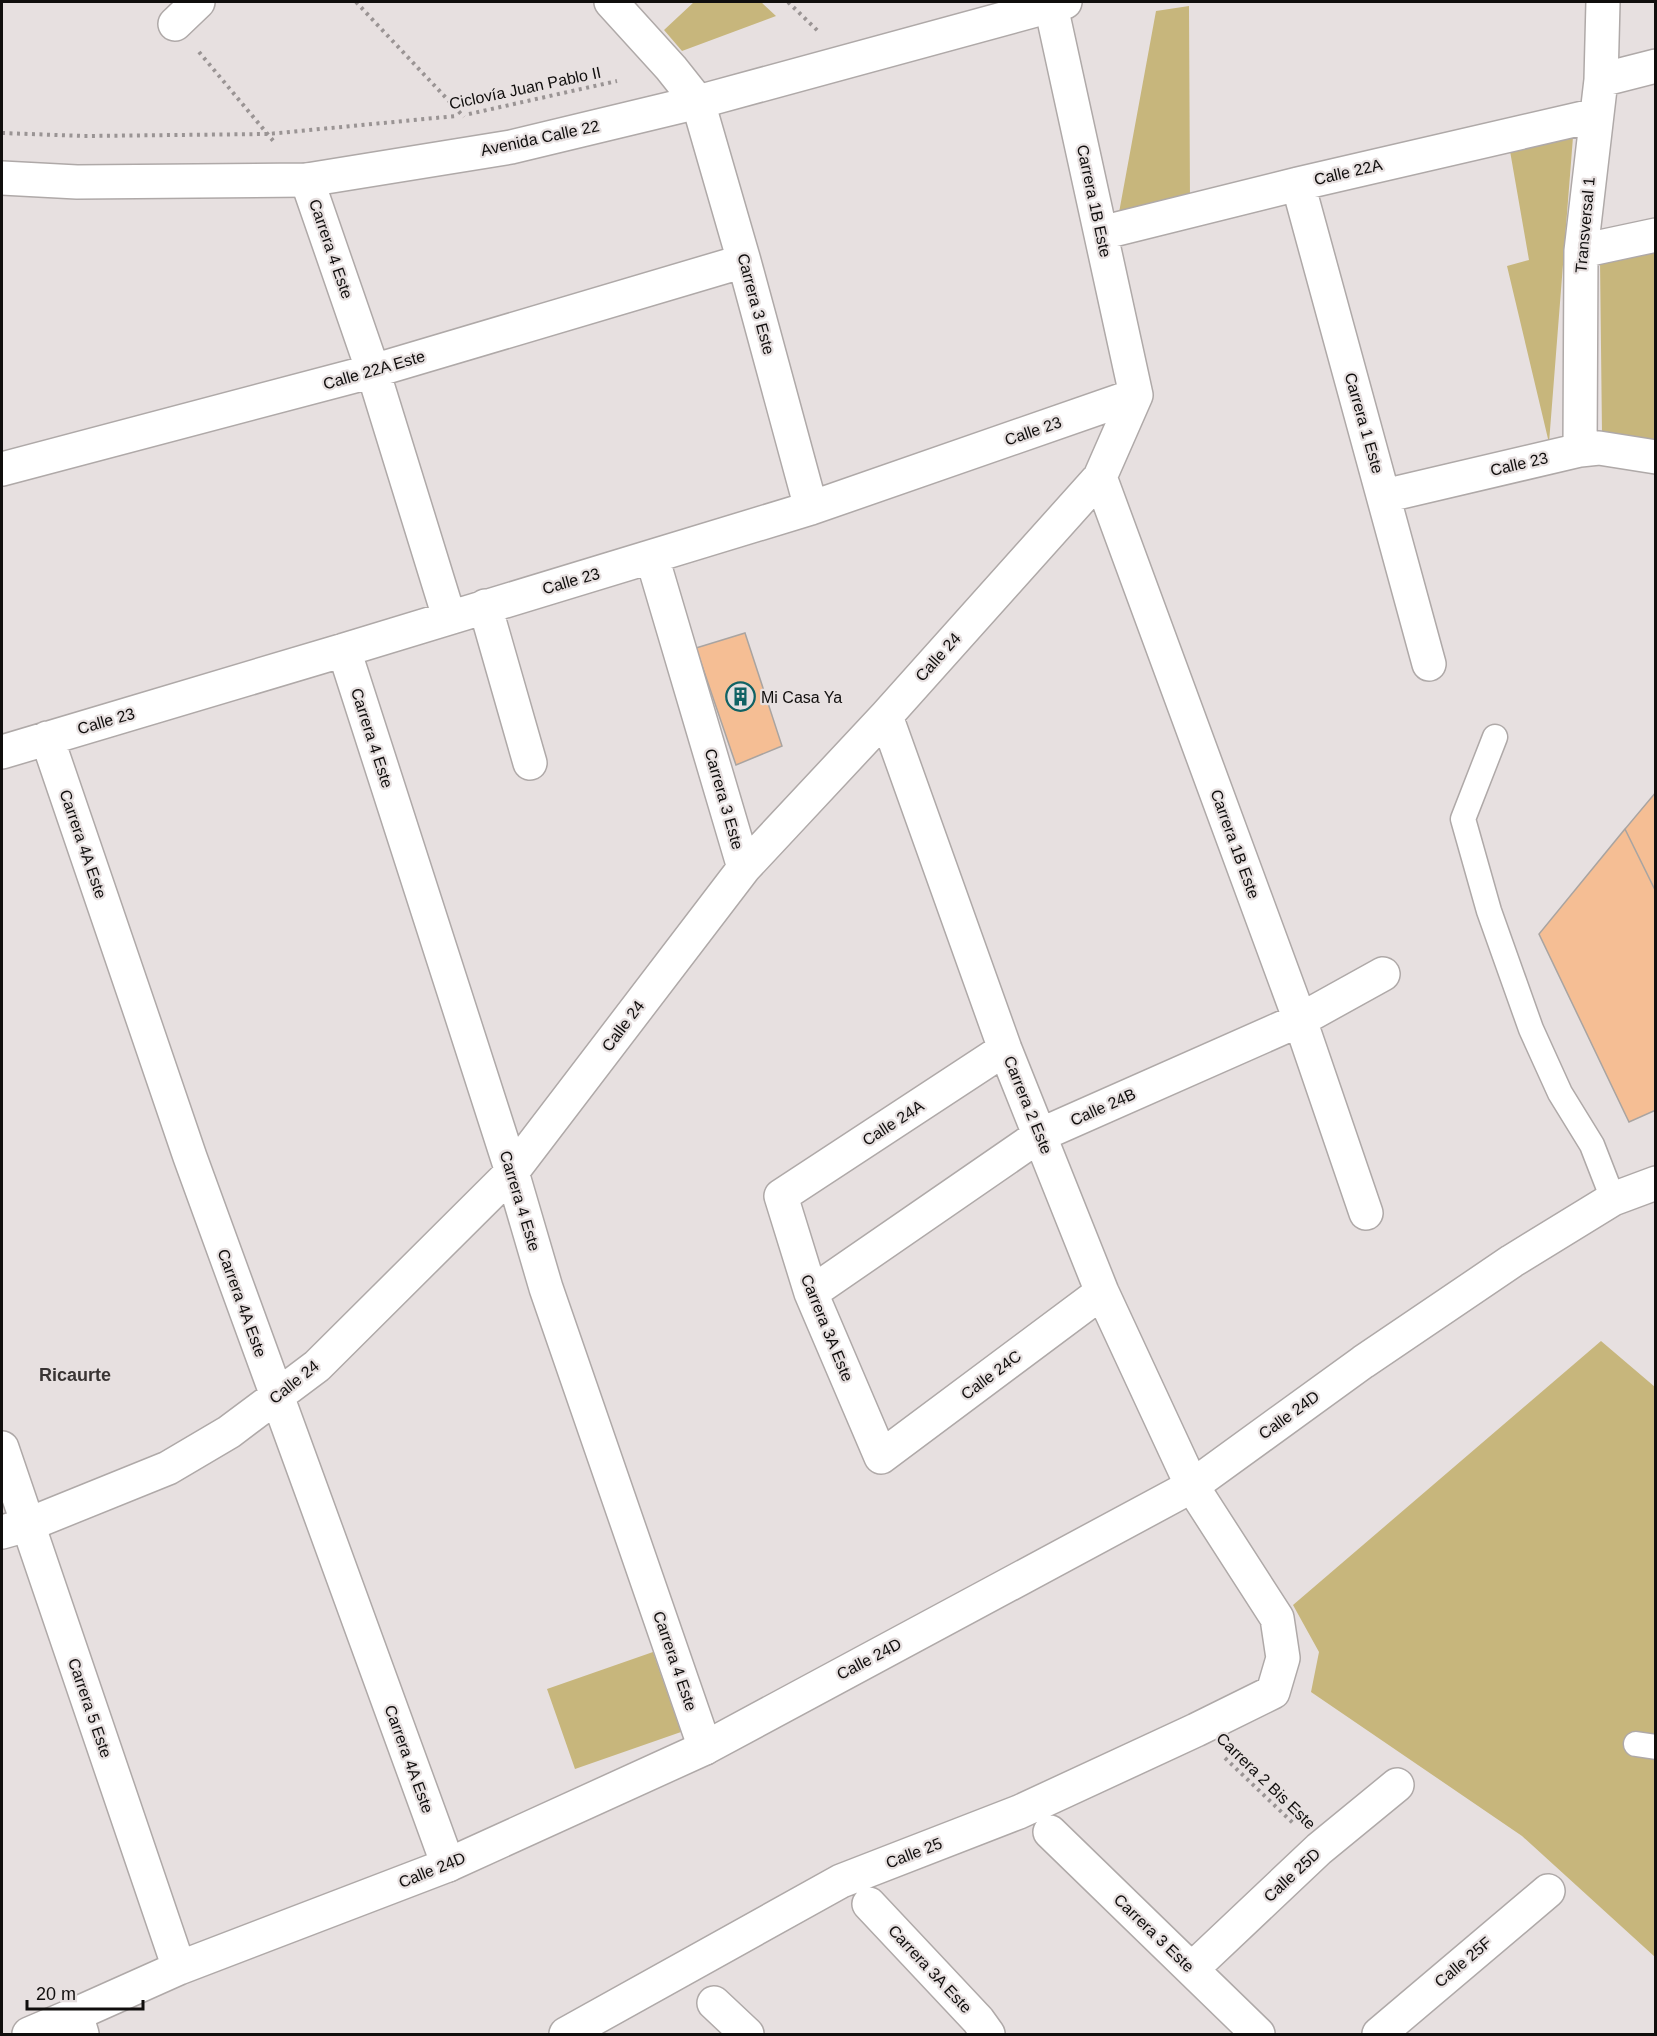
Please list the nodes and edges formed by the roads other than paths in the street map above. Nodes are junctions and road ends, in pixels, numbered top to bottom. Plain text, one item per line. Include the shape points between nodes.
1 (198, 2) edge
2 (611, 2) edge
3 (1603, 2) edge
4 (1058, 4) edge
5 (175, 24) road end
6 (1656, 66) edge
7 (1601, 80) junction
8 (698, 102) junction
9 (1596, 115) junction
10 (2, 178) edge
11 (307, 180) junction
12 (1298, 184) junction
13 (1101, 233) junction
14 (1656, 235) edge
15 (1581, 251) junction
16 (744, 261) junction
17 (373, 371) junction
18 (1136, 395) junction
19 (1580, 450) junction
20 (1656, 457) edge
21 (2, 469) edge
22 (1100, 477) junction
23 (1384, 496) junction
24 (811, 508) junction
25 (652, 557) junction
26 (485, 606) junction
27 (449, 617) junction
28 (344, 650) junction
29 (1429, 664) dead end
30 (886, 716) junction
31 (1495, 737) dead end
32 (47, 738) junction
33 (2, 752) edge
34 (530, 763) dead end
35 (744, 868) junction
36 (1383, 974) dead end
37 (1300, 1020) junction
38 (1005, 1049) junction
39 (1040, 1135) junction
40 (512, 1172) junction
41 (1656, 1183) edge
42 (780, 1196) joint
43 (1613, 1199) junction
44 (1366, 1213) dead end
45 (1102, 1292) junction
46 (811, 1293) junction
47 (276, 1398) junction
48 (2, 1448) edge
49 (881, 1457) joint
50 (1192, 1486) junction
51 (14, 1528) edge
52 (705, 1748) junction
53 (1397, 1785) dead end
54 (1050, 1832) dead end
55 (448, 1864) junction
56 (1548, 1891) dead end
57 (870, 1904) dead end
58 (178, 1968) junction
59 (1192, 1969) junction
60 (714, 2003) dead end
61 (79, 2024) edge
62 (29, 2034) edge
63 (566, 2034) edge
64 (747, 2034) edge
65 (988, 2034) edge
66 (1258, 2034) edge
67 (1379, 2034) edge

1 - 5 street
2 - 8 street
3 - 7 street, Transversal 1
4 - 8 street, Avenida Calle 22
4 - 13 street, Carrera 1B Este
6 - 7 street
7 - 9 street, Transversal 1
8 - 11 street, Avenida Calle 22 via 511,147
8 - 16 street, Carrera 3 Este
9 - 12 street, Calle 22A
9 - 15 street, Transversal 1
10 - 11 street, Avenida Calle 22 via 77,183
11 - 17 street, Carrera 4 Este
12 - 13 street, Calle 22A
12 - 23 street, Carrera 1 Este
13 - 18 street, Carrera 1B Este
14 - 15 street
15 - 19 street, Transversal 1
16 - 17 street, Calle 22A Este
16 - 24 street, Carrera 3 Este
17 - 21 street, Calle 22A Este
17 - 27 street, Carrera 4 Este
18 - 22 street, Calle 24
18 - 24 street, Calle 23
19 - 20 street, Calle 23 via 1599,448
19 - 23 street, Calle 23
22 - 30 street, Calle 24
22 - 37 street, Carrera 1B Este
23 - 29 street, Carrera 1 Este
24 - 25 street, Calle 23
25 - 26 street, Calle 23
25 - 35 street, Carrera 3 Este
26 - 27 street, Calle 23
26 - 34 street
27 - 28 street, Calle 23
28 - 32 street, Calle 23
28 - 40 street, Carrera 4 Este
30 - 35 street, Calle 24
30 - 38 street, Carrera 2 Este
31 - 43 lane via 1463,819 1531,1029 1560,1093 1592,1145
32 - 33 street, Calle 23
32 - 47 street, Carrera 4A Este
35 - 40 street, Calle 24
36 - 37 street, Calle 24B
37 - 39 street, Calle 24B
37 - 44 street, Carrera 1B Este
38 - 39 street, Carrera 2 Este
38 - 42 street, Calle 24A
39 - 45 street, Carrera 2 Este
39 - 46 street, Calle 24B
40 - 47 street, Calle 24 via 316,1366
40 - 52 street, Carrera 4 Este via 546,1288
41 - 43 street, Calle 24D
42 - 46 street, Carrera 3A Este
43 - 50 street, Calle 24D via 1512,1261 1363,1362
45 - 49 street, Calle 24C
45 - 50 street, Carrera 2 Este
46 - 49 street, Carrera 3A Este
47 - 51 street, Calle 24 via 168,1468
47 - 55 street, Carrera 4A Este
48 - 51 street, Carrera 5 Este
50 - 52 street, Calle 24D
50 - 63 street, Calle 25 via 1277,1618 1283,1658 1273,1692 1019,1812 841,1881
51 - 58 street, Carrera 5 Este
52 - 55 street, Calle 24D
53 - 59 street, Calle 25D via 1319,1849
54 - 59 street, Carrera 3 Este
55 - 58 street, Calle 24D
56 - 67 street, Calle 25F
57 - 65 street, Carrera 3A Este
58 - 61 street, Calle 24D
59 - 66 street, Carrera 3 Este
60 - 64 street
61 - 62 street, Calle 24D

